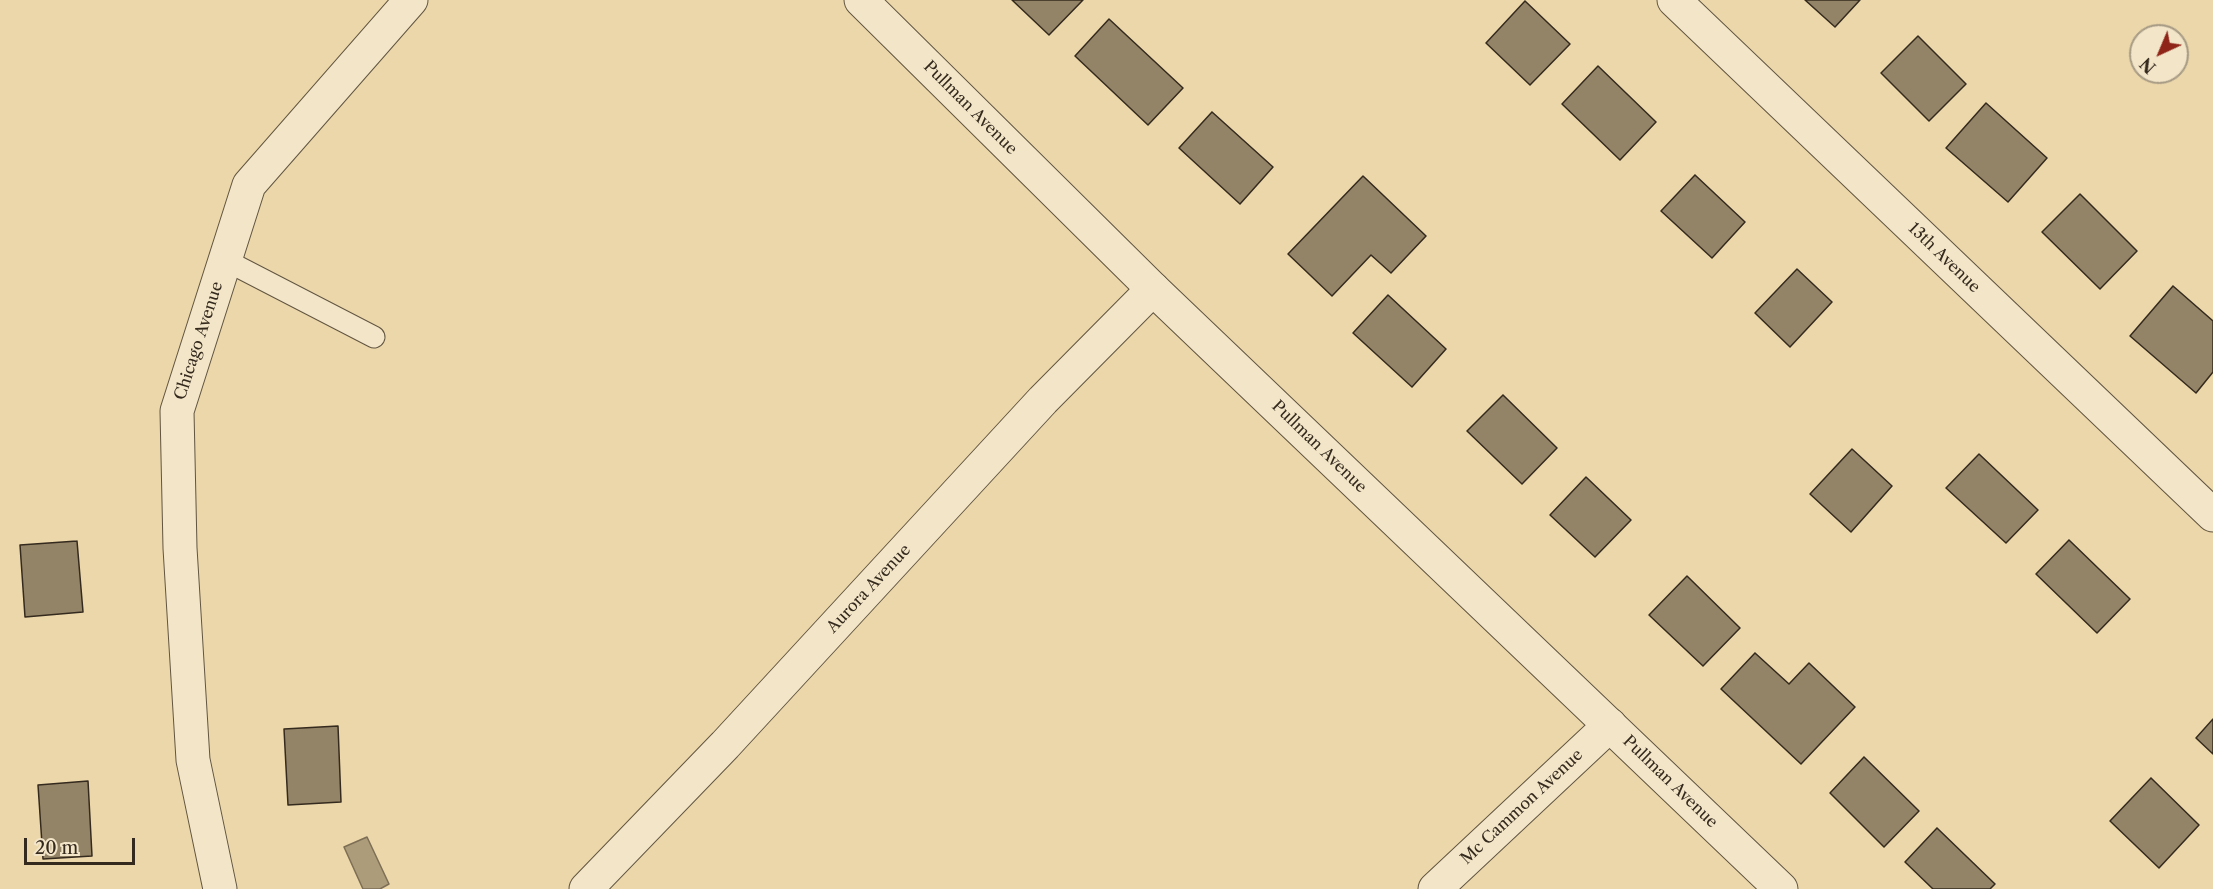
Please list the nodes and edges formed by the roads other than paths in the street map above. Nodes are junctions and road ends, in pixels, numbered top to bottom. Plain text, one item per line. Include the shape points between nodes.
1 (411, 0) edge
2 (861, 0) edge
3 (1674, 0) edge
4 (225, 261) junction
5 (1153, 289) junction
6 (374, 337) dead end
7 (2213, 515) edge
8 (1610, 725) junction
9 (220, 889) edge
10 (586, 889) edge
11 (1435, 889) edge
12 (1781, 889) edge

1 - 4 street, Chicago Avenue via 249,185
2 - 5 street, Pullman Avenue
3 - 7 street, 13th Avenue
4 - 6 lane
4 - 9 street, Chicago Avenue via 177,411 180,548 193,760
5 - 8 street, Pullman Avenue
5 - 10 street, Aurora Avenue via 1043,400 725,745
8 - 11 street, Mc Cammon Avenue
8 - 12 street, Pullman Avenue

